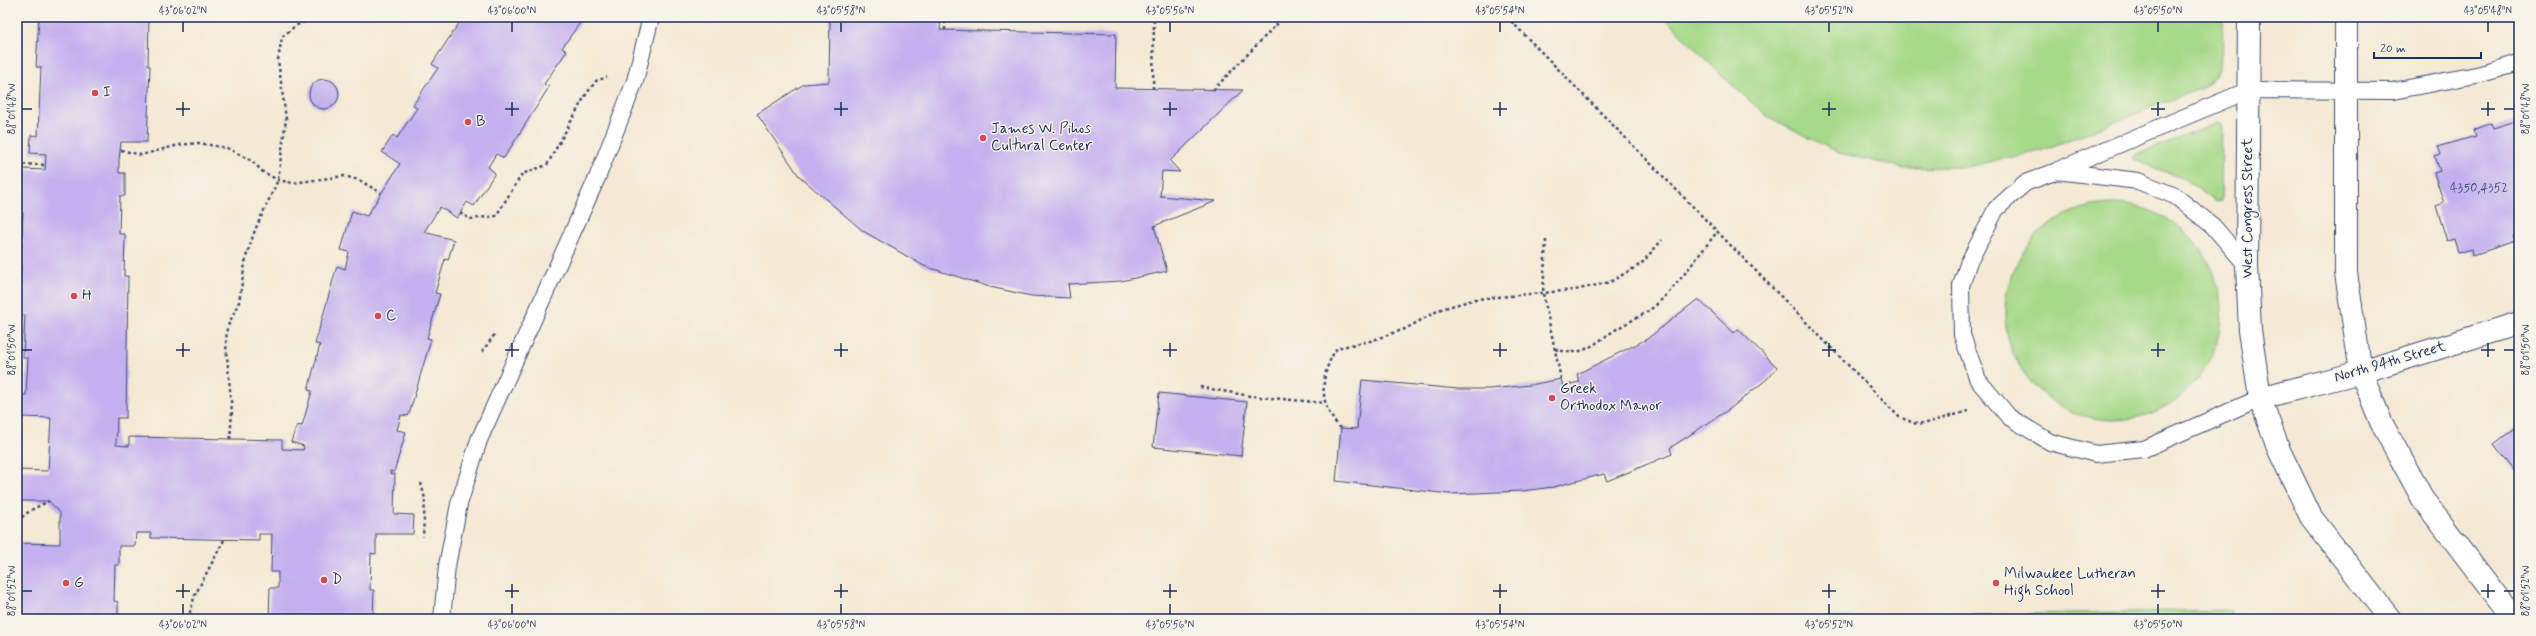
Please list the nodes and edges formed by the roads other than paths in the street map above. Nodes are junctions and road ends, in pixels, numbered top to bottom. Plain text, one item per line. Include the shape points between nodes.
1 (651, 17) edge
2 (2249, 17) edge
3 (2346, 17) edge
4 (2519, 63) edge
5 (2249, 90) junction
6 (2346, 90) junction
7 (2057, 171) junction
8 (2247, 266) junction
9 (2519, 323) edge
10 (2361, 372) junction
11 (2260, 398) junction
12 (442, 619) edge
13 (2390, 619) edge
14 (2514, 619) edge

1 - 12 lane via 635,81 597,178 479,440 459,504 447,566
2 - 5 street, West Congress Street
3 - 6 street
4 - 6 lane via 2481,74 2393,91
5 - 6 lane
5 - 7 lane
5 - 8 street, West Congress Street
6 - 10 street via 2346,273
7 - 8 lane via 2138,181 2175,196 2212,226
7 - 11 lane via 2025,183 1996,209 1968,264 1961,286 1962,335 1978,380 2009,417 2050,442 2096,454 2144,449
8 - 11 street, West Congress Street via 2250,330
9 - 10 street, North 94th Street
10 - 11 street, North 94th Street
10 - 14 street via 2381,422 2424,501
11 - 13 street, West Congress Street via 2278,448 2311,517

